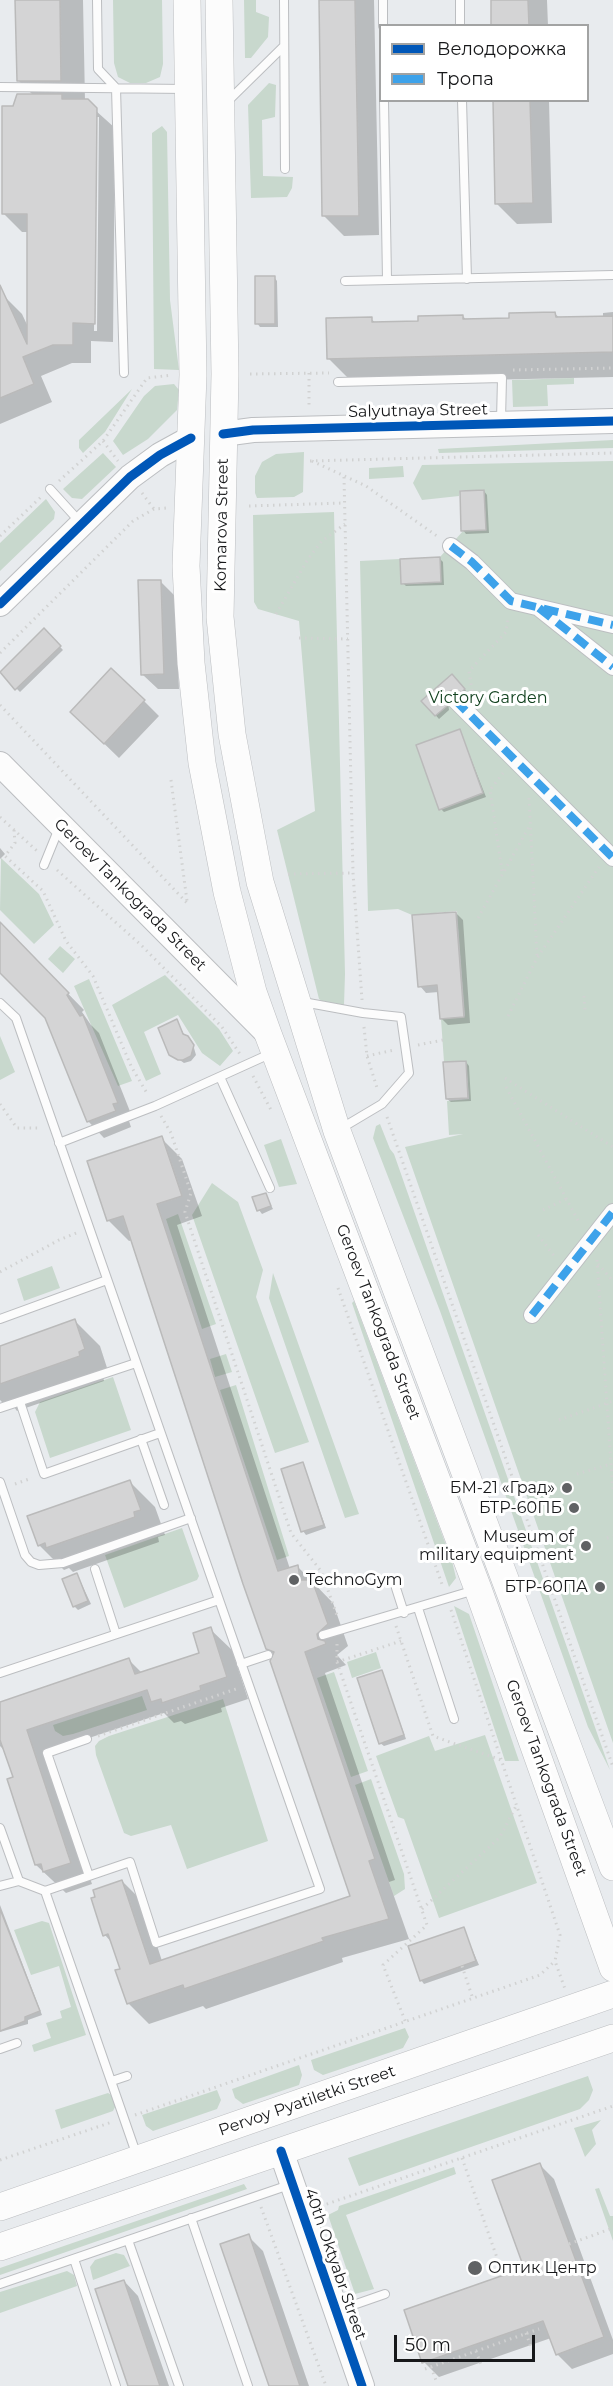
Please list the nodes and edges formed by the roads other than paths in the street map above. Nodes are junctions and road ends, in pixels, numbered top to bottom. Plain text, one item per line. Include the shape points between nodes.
1 (97, 0) edge
2 (187, 0) edge
3 (219, 0) edge
4 (284, 0) edge
5 (383, 0) edge
6 (460, 0) edge
7 (383, 24) edge
8 (460, 24) edge
9 (284, 46) junction
10 (0, 87) edge
11 (116, 88) junction
12 (189, 89) junction
13 (384, 102) edge
14 (462, 102) edge
15 (221, 108) junction
16 (285, 169) dead end
17 (613, 275) edge
18 (467, 279) junction
19 (387, 280) junction
20 (345, 281) dead end
21 (124, 373) dead end
22 (338, 382) dead end
23 (613, 421) edge
24 (500, 424) junction
25 (223, 434) junction
26 (191, 438) junction
27 (50, 489) road end
28 (81, 522) junction
29 (451, 546) road end
30 (0, 604) edge
31 (537, 606) junction
32 (613, 625) edge
33 (613, 667) edge
34 (454, 700) dead end
35 (0, 764) edge
36 (60, 825) junction
37 (611, 855) edge
38 (45, 863) road end
39 (295, 1000) junction
40 (0, 1004) edge
41 (308, 1040) junction
42 (272, 1043) junction
43 (220, 1077) junction
44 (337, 1131) junction
45 (59, 1143) junction
46 (270, 1188) dead end
47 (613, 1212) edge
48 (107, 1280) junction
49 (532, 1315) dead end
50 (0, 1319) edge
51 (136, 1363) junction
52 (20, 1402) junction
53 (0, 1408) edge
54 (160, 1433) junction
55 (141, 1439) junction
56 (1, 1485) edge
57 (164, 1505) dead end
58 (190, 1518) junction
59 (95, 1569) dead end
60 (396, 1588) dead end
61 (478, 1589) junction
62 (219, 1600) junction
63 (418, 1608) junction
64 (404, 1613) junction
65 (116, 1634) junction
66 (323, 1635) dead end
67 (268, 1655) dead end
68 (241, 1664) junction
69 (0, 1673) edge
70 (454, 1719) dead end
71 (87, 1739) road end
72 (0, 1828) edge
73 (613, 1867) edge
74 (89, 1876) junction
75 (19, 1881) junction
76 (0, 1886) edge
77 (45, 1891) junction
78 (613, 1968) edge
79 (613, 1994) edge
80 (613, 2038) edge
81 (17, 2043) dead end
82 (0, 2049) edge
83 (128, 2076) dead end
84 (112, 2081) junction
85 (268, 2115) junction
86 (281, 2151) junction
87 (139, 2159) junction
88 (292, 2184) junction
89 (0, 2207) edge
90 (191, 2218) junction
91 (128, 2240) junction
92 (0, 2247) edge
93 (74, 2259) junction
94 (0, 2284) edge
95 (385, 2294) dead end
96 (336, 2311) junction
97 (116, 2386) edge
98 (179, 2386) edge
99 (248, 2386) edge
100 (362, 2386) edge

1 - 11 lane via 98,69
2 - 12 main road, Komarova Street
3 - 15 main road, Komarova Street
4 - 9 lane
5 - 7 lane
6 - 8 lane
9 - 15 lane
9 - 16 lane
10 - 11 lane
11 - 12 lane
11 - 21 lane
12 - 26 main road, Komarova Street via 194,375
13 - 19 lane
14 - 18 lane
15 - 25 main road, Komarova Street
17 - 18 lane
18 - 19 lane
19 - 20 lane
22 - 24 lane via 502,378
23 - 24 street, Salyutnaya Street
24 - 25 street, Salyutnaya Street
25 - 26 main road, Salyutnaya Street
25 - 39 main road, Komarova Street via 220,617 232,734 260,882
26 - 28 street, Salyutnaya Street via 130,477
26 - 42 main road, Komarova Street via 186,566 190,663 202,763 227,892 253,992
27 - 28 lane
28 - 30 street, Salyutnaya Street
29 - 31 street via 511,602
31 - 32 street
31 - 33 street
34 - 37 street
35 - 36 street, Geroev Tankograda Street
36 - 38 lane
36 - 42 street, Geroev Tankograda Street
39 - 41 main road, Komarova Street
39 - 44 lane via 401,1017 409,1073 382,1104
40 - 45 lane via 16,1018
41 - 42 main road
41 - 44 main road, Geroev Tankograda Street
42 - 43 lane
42 - 61 main road, Geroev Tankograda Street
43 - 45 lane
43 - 46 lane
44 - 73 main road, Geroev Tankograda Street
45 - 48 lane
47 - 49 street
48 - 50 lane
48 - 51 lane
51 - 52 lane
51 - 54 lane
52 - 53 lane
52 - 55 lane via 44,1474
54 - 55 lane
54 - 58 lane
55 - 57 lane
56 - 58 lane via 25,1555 39,1565 63,1563
58 - 62 lane
59 - 65 lane
60 - 64 lane
61 - 63 lane
61 - 78 main road, Geroev Tankograda Street
62 - 65 lane
62 - 68 lane
63 - 64 lane
63 - 70 lane
64 - 66 lane
65 - 69 lane
67 - 68 lane
68 - 74 lane via 320,1889 156,1943 130,1862
71 - 74 lane via 47,1753
72 - 75 lane
74 - 77 lane
75 - 76 lane
75 - 77 lane
77 - 84 lane
79 - 85 main road, Pervoy Pyatiletki Street
80 - 86 main road
81 - 82 lane
83 - 84 lane
84 - 87 lane
85 - 86 main road, 40th Oktyabr Street
85 - 87 main road, Pervoy Pyatiletki Street
86 - 88 street, 40th Oktyabr Street
86 - 92 main road
87 - 89 main road, Pervoy Pyatiletki Street
88 - 90 lane
88 - 96 street, 40th Oktyabr Street
90 - 91 lane
90 - 99 lane
91 - 93 lane
91 - 98 lane
93 - 94 lane
93 - 97 lane
95 - 96 lane
96 - 100 street, 40th Oktyabr Street

